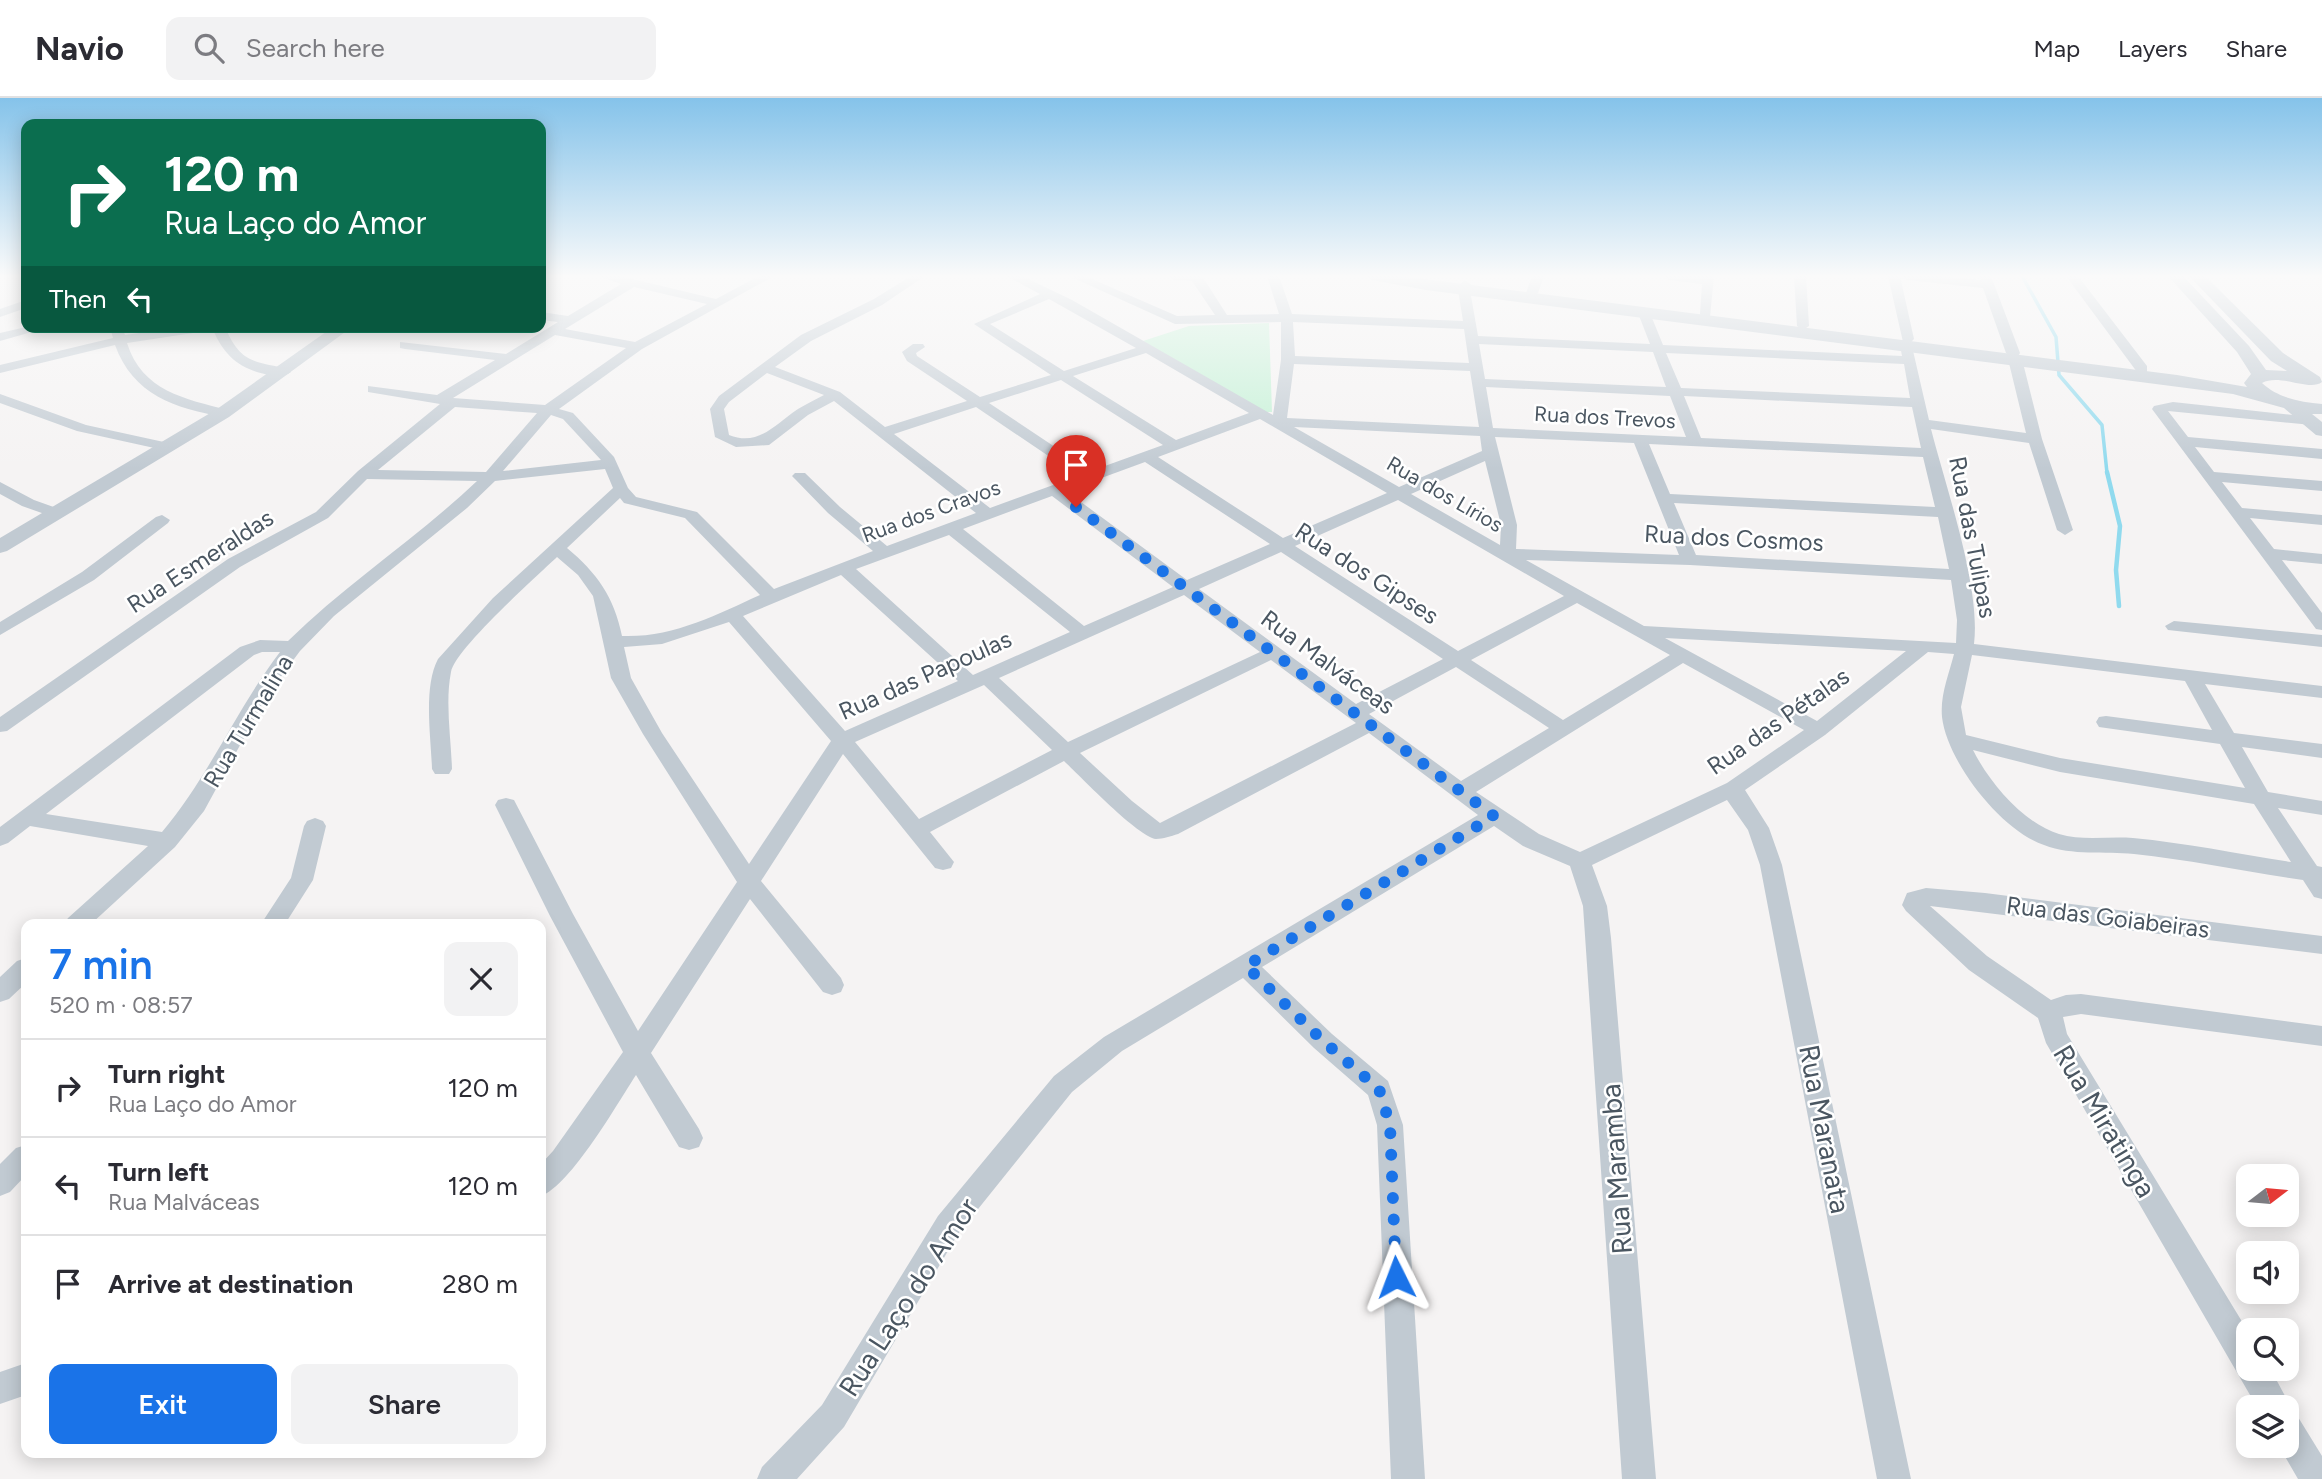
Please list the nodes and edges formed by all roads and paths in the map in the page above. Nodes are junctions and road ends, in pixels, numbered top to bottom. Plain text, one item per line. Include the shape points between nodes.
1 (68, 340) edge
2 (119, 340) edge
3 (224, 340) edge
4 (326, 340) edge
5 (538, 340) edge
6 (606, 340) edge
7 (648, 340) edge
8 (803, 340) edge
9 (1006, 340) edge
10 (1131, 340) edge
11 (1288, 340) edge
12 (1472, 340) edge
13 (1569, 340) edge
14 (1654, 340) edge
15 (1808, 340) edge
16 (1866, 340) edge
17 (1906, 340) edge
18 (2008, 340) edge
19 (2121, 340) edge
20 (2235, 340) edge
21 (2260, 340) edge
22 (405, 345) dead end
23 (637, 346) junction
24 (918, 347) dead end
25 (9, 348) edge
26 (1657, 348) junction
27 (1907, 348) junction
28 (1146, 349) junction
29 (1811, 355) junction
30 (2014, 356) junction
31 (507, 358) junction
32 (1288, 360) junction
33 (1475, 367) junction
34 (765, 368) junction
35 (0, 369) edge
36 (2142, 369) junction
37 (284, 372) junction
38 (1062, 375) junction
39 (2257, 377) junction
40 (2318, 382) edge
41 (1480, 383) junction
42 (373, 389) dead end
43 (1676, 391) junction
44 (835, 395) junction
45 (0, 398) edge
46 (446, 401) junction
47 (2281, 401) junction
48 (980, 402) junction
49 (1919, 403) junction
50 (548, 410) junction
51 (223, 413) junction
52 (1263, 413) junction
53 (2319, 420) edge
54 (1279, 422) junction
55 (1923, 424) junction
56 (884, 432) junction
57 (1489, 432) junction
58 (2035, 439) junction
59 (1640, 441) junction
60 (2182, 441) junction
61 (1695, 442) junction
62 (1175, 446) junction
63 (168, 447) junction
64 (1490, 453) junction
65 (1930, 453) junction
66 (2322, 454) edge
67 (1146, 456) junction
68 (611, 464) junction
69 (363, 474) junction
70 (800, 476) dead end
71 (2209, 476) junction
72 (490, 477) junction
73 (1089, 478) junction
74 (2322, 486) edge
75 (0, 487) edge
76 (621, 489) junction
77 (1054, 491) junction
78 (1401, 493) junction
79 (1662, 498) junction
80 (1943, 512) junction
81 (2237, 512) junction
82 (56, 513) junction
83 (988, 515) junction
84 (162, 520) dead end
85 (2322, 520) edge
86 (951, 528) junction
87 (2065, 530) dead end
88 (0, 547) edge
89 (1282, 547) junction
90 (556, 548) junction
91 (885, 553) junction
92 (1506, 554) junction
93 (2268, 554) junction
94 (2322, 559) edge
95 (1690, 560) junction
96 (844, 568) junction
97 (1959, 575) junction
98 (1185, 589) junction
99 (770, 595) junction
100 (1577, 596) junction
101 (2300, 596) junction
102 (2322, 598) edge
103 (731, 614) junction
104 (2322, 625) edge
105 (2174, 626) dead end
106 (0, 630) edge
107 (1641, 631) junction
108 (1082, 634) junction
109 (614, 641) junction
110 (2322, 641) edge
111 (293, 647) junction
112 (1923, 648) junction
113 (1966, 649) junction
114 (1274, 652) junction
115 (1685, 654) junction
116 (1454, 659) junction
117 (2192, 677) junction
118 (979, 679) junction
119 (2322, 692) edge
120 (1365, 718) junction
121 (2106, 722) dead end
122 (0, 726) edge
123 (1562, 728) junction
124 (1818, 730) junction
125 (2225, 738) junction
126 (1956, 739) junction
127 (842, 740) junction
128 (1067, 751) junction
129 (2322, 751) edge
130 (442, 769) dead end
131 (1734, 788) junction
132 (1461, 791) junction
133 (2262, 800) junction
134 (506, 805) dead end
135 (2322, 808) edge
136 (1494, 816) junction
137 (26, 818) junction
138 (315, 826) dead end
139 (916, 830) junction
140 (0, 838) edge
141 (167, 841) junction
142 (1580, 861) junction
143 (943, 862) dead end
144 (2318, 880) edge
145 (749, 882) junction
146 (1923, 916) joint
147 (81, 919) edge
148 (276, 919) edge
149 (2322, 945) edge
150 (1246, 966) junction
151 (21, 973) edge
152 (832, 985) dead end
153 (0, 992) edge
154 (2049, 1013) junction
155 (2322, 1036) edge
156 (637, 1053) junction
157 (689, 1138) dead end
158 (21, 1162) edge
159 (546, 1178) edge
160 (0, 1183) edge
161 (2236, 1341) edge
162 (2299, 1448) edge
163 (774, 1479) edge
164 (1408, 1479) edge
165 (1639, 1479) edge
166 (1894, 1479) edge
167 (2317, 1479) edge

1 - 25 street
2 - 51 street via 134,373 154,390 192,407
3 - 37 street via 229,353 250,367
4 - 37 street
5 - 31 street, Rua Esmeraldas
6 - 23 street
7 - 23 street, Rua Turmalina
8 - 34 street
9 - 38 street
10 - 28 street, Rua dos Lírios
11 - 32 street
12 - 33 street
13 - 26 street
14 - 26 street
15 - 29 street
16 - 27 street
17 - 27 street, Rua das Tulipas
18 - 30 street
19 - 36 street
20 - 39 street
21 - 40 street via 2277,357
22 - 31 street
23 - 50 street, Rua Turmalina
24 - 48 street via 909,352 912,358
25 - 35 street
26 - 29 street
26 - 43 street
27 - 29 street
27 - 30 street
27 - 49 street, Rua das Tulipas
28 - 38 street
28 - 52 street, Rua dos Lírios
30 - 36 street
30 - 47 street via 2216,386
30 - 58 street
31 - 46 street, Rua Esmeraldas
32 - 33 street
32 - 54 street
33 - 41 street
34 - 44 street
34 - 44 street via 718,405 725,440 764,442
36 - 39 street via 2236,380
37 - 51 street
38 - 48 street
38 - 62 street
39 - 40 street via 2284,374
39 - 47 street via 2255,387
41 - 43 street
41 - 57 street
42 - 46 street
43 - 49 street
43 - 61 street
44 - 56 street
45 - 63 street via 82,428
46 - 50 street
46 - 69 street, Rua Esmeraldas
47 - 53 street
48 - 56 street
48 - 73 street
49 - 55 street, Rua das Tulipas
50 - 68 street via 568,416
50 - 72 street, Rua Turmalina
51 - 63 street
52 - 54 street, Rua dos Lírios
52 - 62 street, Rua dos Cravos
53 - 60 street via 2173,406 2159,409
54 - 57 street, Rua dos Trevos
54 - 78 street, Rua dos Lírios
55 - 58 street
55 - 65 street, Rua das Tulipas
56 - 83 street
57 - 59 street, Rua dos Trevos
57 - 64 street
58 - 87 street
59 - 61 street, Rua dos Trevos
59 - 79 street
60 - 66 street
60 - 71 street
61 - 65 street, Rua dos Trevos
62 - 67 street, Rua dos Cravos
63 - 82 street
64 - 78 street, Rua das Papoulas
64 - 92 street via 1509,525
65 - 80 street, Rua das Tulipas
67 - 73 street, Rua dos Cravos
67 - 89 street, Rua dos Gipses
68 - 72 street
68 - 76 street
69 - 72 street
69 - 122 street, Rua Esmeraldas via 312,522 234,563
70 - 91 street
71 - 74 street
71 - 81 street
72 - 111 street, Rua Turmalina via 328,612
73 - 77 street, Rua dos Cravos
75 - 82 street
76 - 90 street
76 - 99 street via 635,503 691,515
77 - 83 street, Rua dos Cravos
77 - 98 street, Rua Malváceas
78 - 89 street, Rua das Papoulas
78 - 92 street, Rua dos Lírios
79 - 80 street
79 - 95 street
80 - 97 street, Rua das Tulipas
81 - 85 street
81 - 93 street
82 - 88 street
83 - 86 street, Rua dos Cravos
84 - 106 street via 88,576
86 - 91 street, Rua dos Cravos
86 - 108 street
89 - 98 street, Rua das Papoulas
89 - 116 street, Rua dos Gipses
90 - 109 street via 595,585 608,610
90 - 130 street via 468,633 442,668
91 - 96 street, Rua dos Cravos
92 - 95 street, Rua dos Cosmos
92 - 100 street, Rua dos Lírios
93 - 94 street
93 - 101 street
95 - 97 street, Rua dos Cosmos
96 - 99 street, Rua dos Cravos
96 - 118 street
97 - 113 street, Rua das Tulipas
98 - 108 street, Rua das Papoulas
98 - 114 street, Rua Malváceas
99 - 103 street, Rua dos Cravos
100 - 107 street, Rua dos Lírios
100 - 116 street
101 - 102 street
101 - 104 street
103 - 109 street, Rua dos Cravos via 653,640
103 - 127 street
105 - 110 street
107 - 112 street
107 - 115 street, Rua dos Lírios
108 - 118 street, Rua das Papoulas
109 - 145 street via 621,678
111 - 137 street via 247,650
111 - 141 street, Rua Turmalina via 259,692 209,784
112 - 113 street
112 - 124 street, Rua das Pétalas
113 - 117 street
113 - 126 street, Rua das Tulipas via 1951,716
114 - 120 street, Rua Malváceas
114 - 128 street
115 - 123 street
115 - 124 street, Rua dos Lírios
116 - 120 street
116 - 123 street, Rua dos Gipses
117 - 119 street
117 - 125 street
118 - 127 street, Rua das Papoulas
118 - 128 street
120 - 128 street via 1190,819 1156,831
120 - 132 street, Rua Malváceas
121 - 125 street
123 - 132 street
124 - 131 street, Rua das Pétalas
125 - 129 street
125 - 133 street
126 - 133 street via 2060,765
126 - 144 street, Rua das Tulipas via 2018,820 2052,840 2153,848
127 - 139 street
127 - 145 street, Rua das Papoulas
128 - 139 street
131 - 142 street, Rua das Pétalas
131 - 166 street, Rua Maranata via 1758,828 1770,865
132 - 136 street, Rua Malváceas
133 - 135 street
133 - 144 street
134 - 156 street
136 - 142 street, Rua Malváceas via 1531,840
136 - 150 street, Rua Laço do Amor
137 - 140 street
137 - 141 street
138 - 148 street via 302,880
139 - 143 street
141 - 147 street, Rua Turmalina
142 - 165 street, Rua Maramba via 1600,938
145 - 152 street
145 - 156 street, Rua das Papoulas
146 - 149 street, Rua das Goiabeiras via 1915,899 1952,898
146 - 154 street, Rua Miratinga
150 - 163 street, Rua Laço do Amor via 1113,1044 1063,1084 948,1225 833,1416
150 - 164 street via 1379,1089 1385,1103 1390,1125
151 - 153 street
154 - 155 street via 2081,1004
154 - 161 street, Rua Miratinga via 2054,1035
156 - 157 street
156 - 159 street, Rua das Papoulas
158 - 160 street
162 - 167 street

